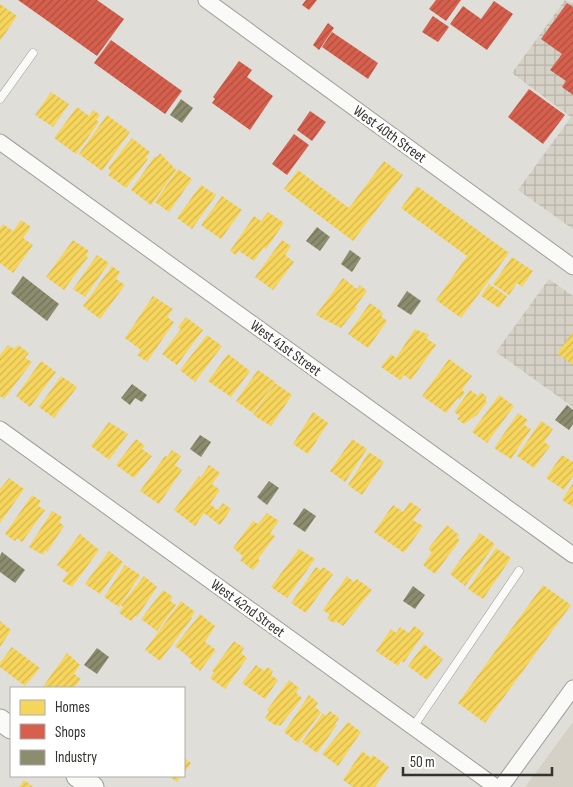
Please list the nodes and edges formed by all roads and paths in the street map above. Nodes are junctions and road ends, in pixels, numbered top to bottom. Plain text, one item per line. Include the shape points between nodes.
1 (206, 0) edge
2 (33, 53) dead end
3 (0, 99) edge
4 (0, 142) edge
5 (573, 267) edge
6 (0, 429) edge
7 (573, 555) edge
8 (519, 571) dead end
9 (572, 693) edge
10 (413, 727) junction
11 (78, 777) edge
12 (93, 787) edge
13 (496, 787) edge
14 (501, 787) edge

1 - 5 street, West 40th Street
2 - 3 lane
4 - 7 street, West 41st Street
6 - 10 street, West 42nd Street
8 - 10 lane
9 - 14 street
10 - 13 street, West 42nd Street
11 - 12 street

